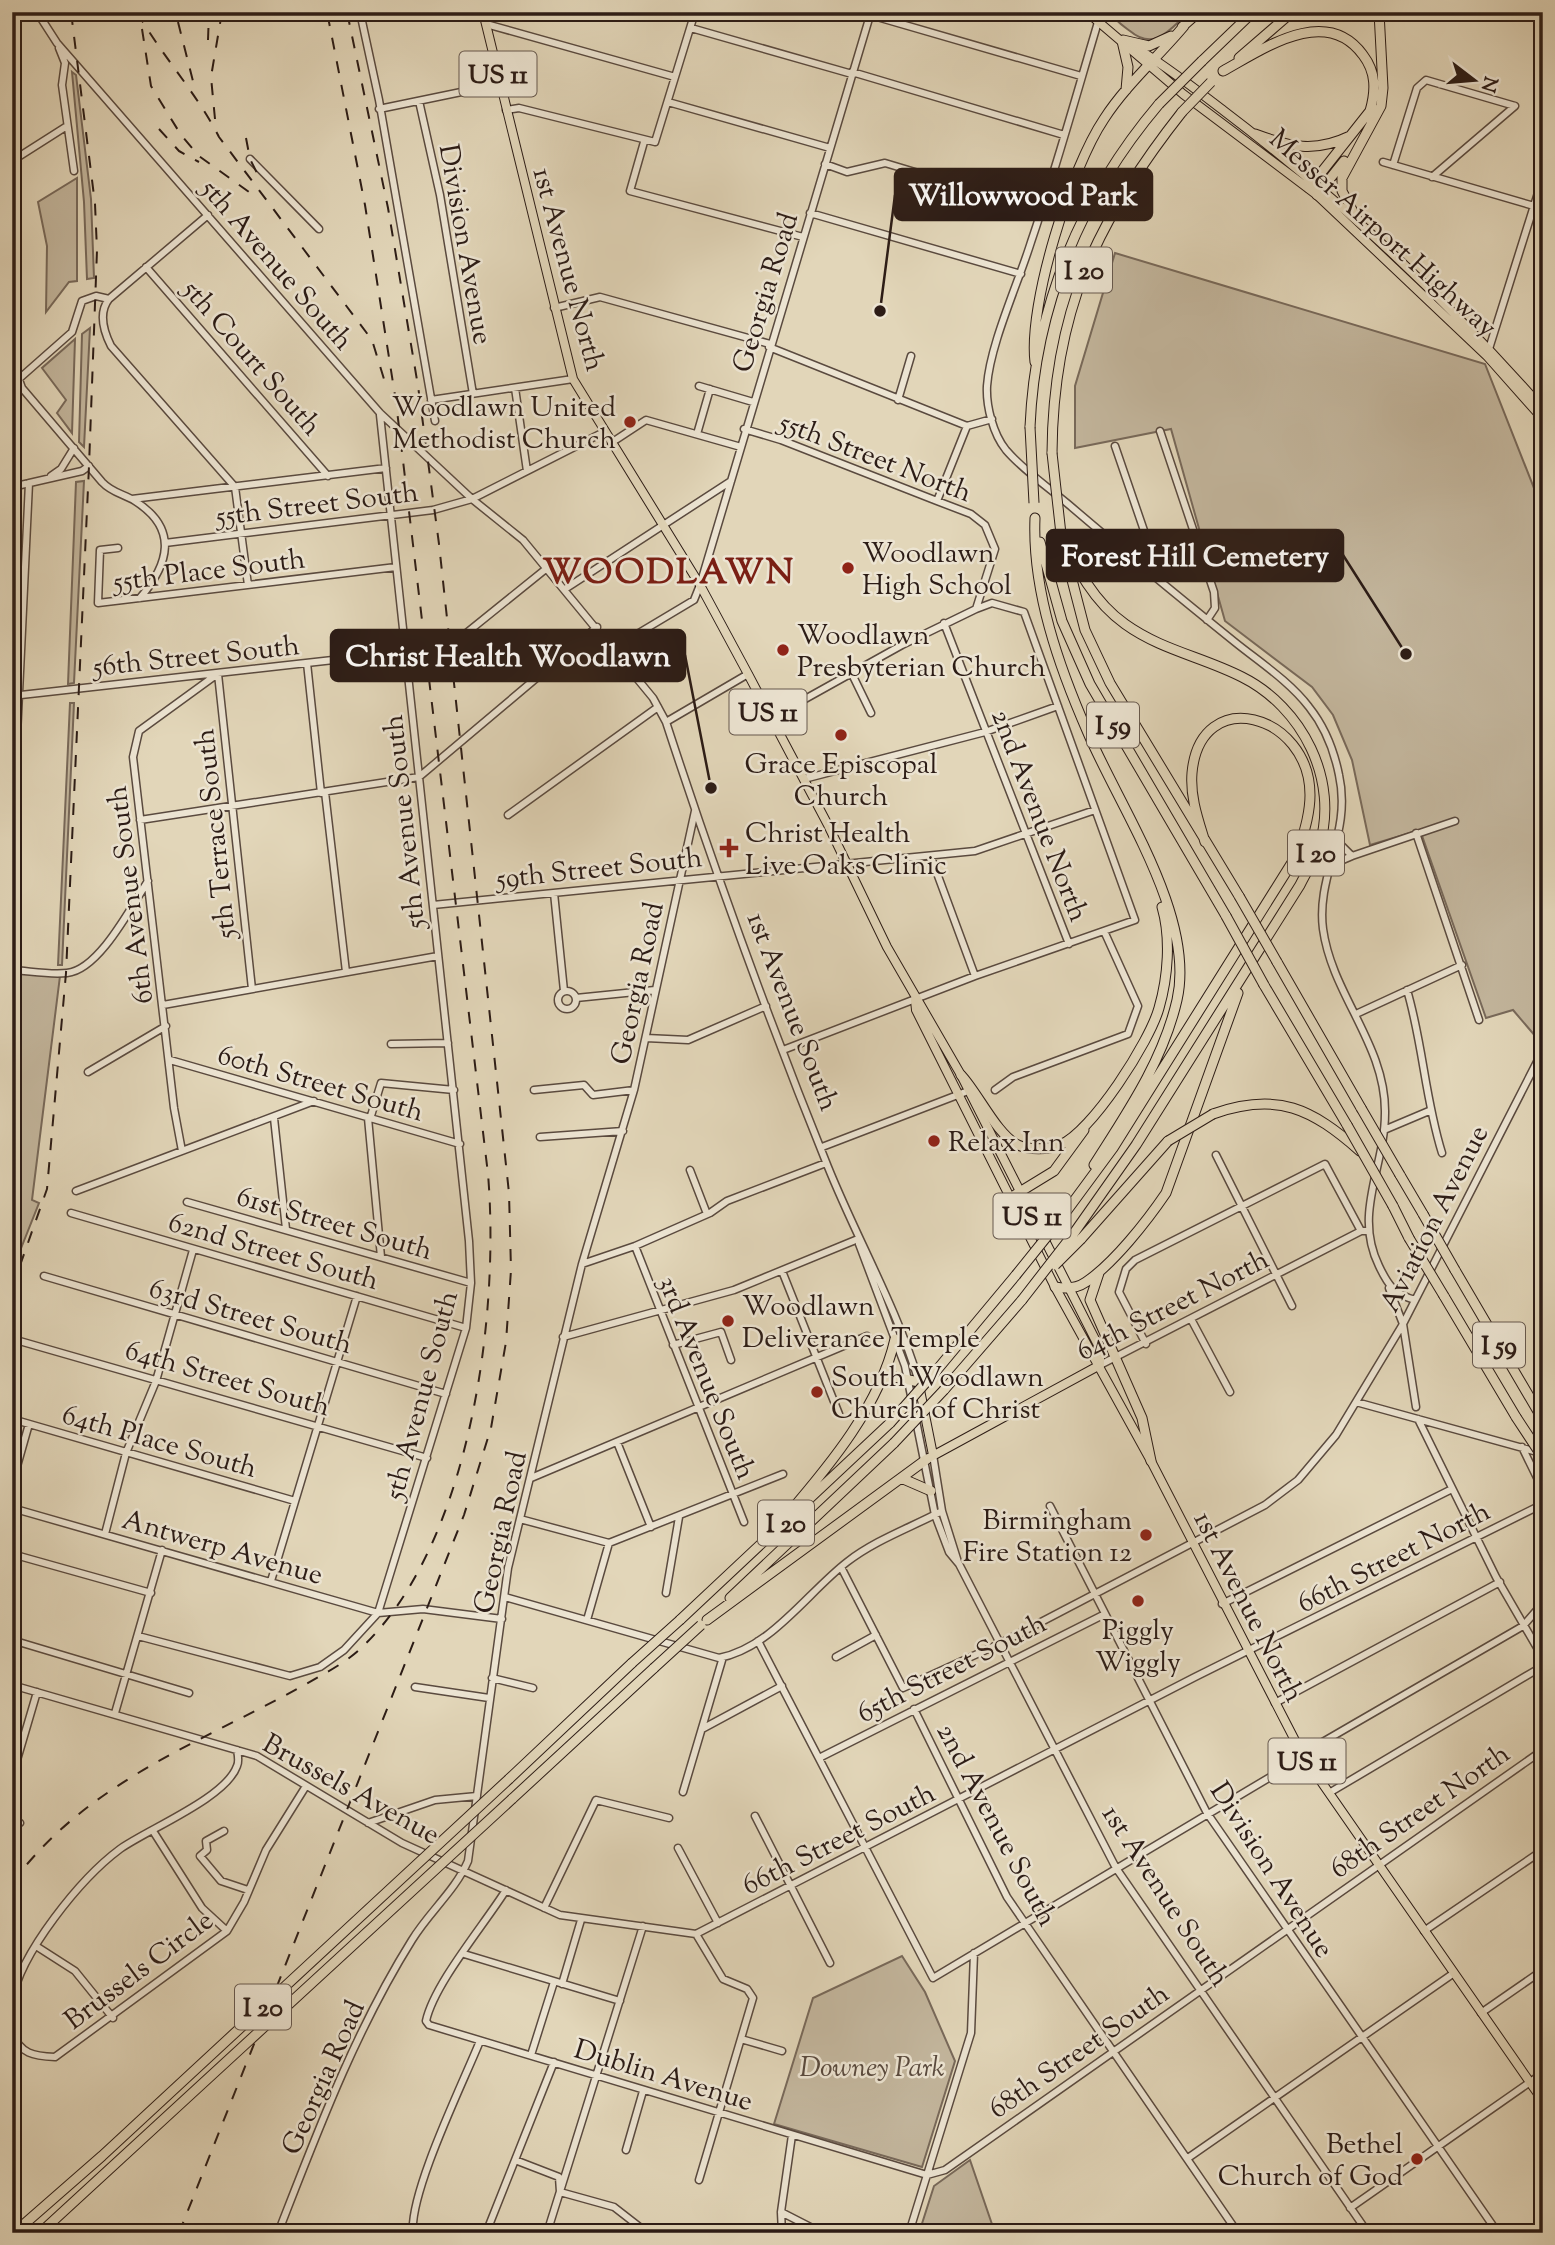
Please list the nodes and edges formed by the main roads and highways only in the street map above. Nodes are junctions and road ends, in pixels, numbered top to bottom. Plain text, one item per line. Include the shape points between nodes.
1 (483, 12) edge
2 (1087, 12) edge
3 (1199, 12) edge
4 (1253, 12) edge
5 (1292, 12) edge
6 (1379, 12) edge
7 (1184, 26) junction
8 (1121, 40) junction
9 (1153, 63) junction
10 (1223, 71) junction
11 (1126, 90) junction
12 (1374, 123) junction
13 (1255, 134) junction
14 (1355, 134) junction
15 (1316, 189) junction
16 (1358, 220) junction
17 (1489, 352) junction
18 (1035, 362) junction
19 (1543, 409) edge
20 (1543, 419) edge
21 (1035, 518) junction
22 (1061, 534) junction
23 (1205, 842) junction
24 (1152, 868) junction
25 (1249, 969) junction
26 (915, 1000) junction
27 (961, 1075) junction
28 (1091, 1116) junction
29 (1365, 1155) junction
30 (1020, 1192) junction
31 (1010, 1198) junction
32 (1071, 1203) junction
33 (1078, 1236) junction
34 (1101, 1269) junction
35 (1055, 1287) junction
36 (1070, 1289) junction
37 (895, 1339) road end
38 (1100, 1365) junction
39 (882, 1381) junction
40 (914, 1381) joint
41 (1543, 1420) edge
42 (1543, 1456) edge
43 (930, 1457) junction
44 (1151, 1461) junction
45 (901, 1478) junction
46 (931, 1491) road end
47 (758, 1549) junction
48 (704, 1622) junction
49 (1543, 2101) edge
50 (14, 2233) edge
51 (40, 2233) edge

1 - 26 main road, 1st Avenue North / US 11 via 573,379 700,585
2 - 8 main road, Messer Airport Highway
3 - 7 highway
4 - 18 highway, I 20, bridge via 1159,104 1107,173 1080,223 1051,295
5 - 10 highway, I 20
6 - 12 highway via 1383,88
7 - 8 highway via 1155,45
7 - 9 highway
8 - 9 main road, Messer Airport Highway
8 - 11 highway via 1128,67
9 - 11 highway
9 - 13 main road, Messer Airport Highway
9 - 15 main road, Messer Airport Highway
10 - 14 highway via 1296,34 1324,32 1344,38 1369,63 1375,86 1370,111
10 - 22 highway, I 20, bridge via 1148,155 1110,212 1079,282 1057,371 1052,453
11 - 18 highway via 1095,132 1074,178 1036,313
12 - 15 highway
12 - 16 highway via 1342,178 1342,191
13 - 14 highway via 1285,145 1315,148
13 - 15 main road, Messer Airport Highway
14 - 15 highway
15 - 16 main road, Messer Airport Highway
15 - 17 main road, Messer Airport Highway
16 - 17 main road, Messer Airport Highway
17 - 19 main road, Messer Airport Highway
17 - 20 main road, Messer Airport Highway
18 - 21 highway, I 20, bridge via 1030,427
21 - 24 highway, I 20 via 1040,583 1059,661
21 - 29 highway, I 59, bridge via 1050,580 1077,657
22 - 23 highway, I 59 via 1085,630 1110,683
22 - 25 highway, I 20 via 1096,597 1122,623 1150,641 1241,676 1271,694 1296,722 1315,758 1325,815 1319,847
23 - 32 highway via 1192,783 1204,737 1231,720 1270,723 1290,742 1307,776 1309,800 1298,853 1113,1148
23 - 41 highway, I 59, bridge
24 - 28 highway via 1166,919 1166,966 1159,1008 1147,1040
24 - 32 highway, I 20 via 1174,926 1179,961 1177,998 1151,1071
25 - 33 highway, I 20
25 - 34 highway via 1167,1192
26 - 27 main road, 1st Avenue North / US 11
26 - 31 main road, 1st Avenue North / US 11
27 - 28 highway via 1008,1139 1020,1146 1059,1145
27 - 30 main road, 1st Avenue North / US 11
28 - 30 highway via 1070,1154 1054,1171
29 - 33 highway, bridge via 1316,1116 1289,1106 1253,1104 1213,1114 1168,1141
29 - 42 highway, I 59, bridge via 1409,1238
30 - 31 highway
30 - 36 main road, 1st Avenue North / US 11
31 - 35 main road, 1st Avenue North / US 11
32 - 47 highway, I 20, bridge via 1002,1293 890,1423
33 - 48 highway, I 20, bridge via 894,1443
34 - 36 highway
34 - 44 highway via 1090,1300 1142,1418
35 - 36 highway
35 - 38 main road, 1st Avenue North / US 11
36 - 38 main road, 1st Avenue North / US 11 via 1100,1349
37 - 39 highway
38 - 43 main road, 64th Street North
38 - 44 main road, 1st Avenue North / US 11
39 - 40 highway via 894,1377
39 - 47 highway via 829,1465
40 - 43 main road, 1st Avenue South
43 - 45 highway
44 - 49 main road, 1st Avenue North / US 11 via 1302,1754
45 - 46 highway
45 - 48 highway
47 - 50 highway, I 20, bridge
48 - 51 highway, I 20, bridge

